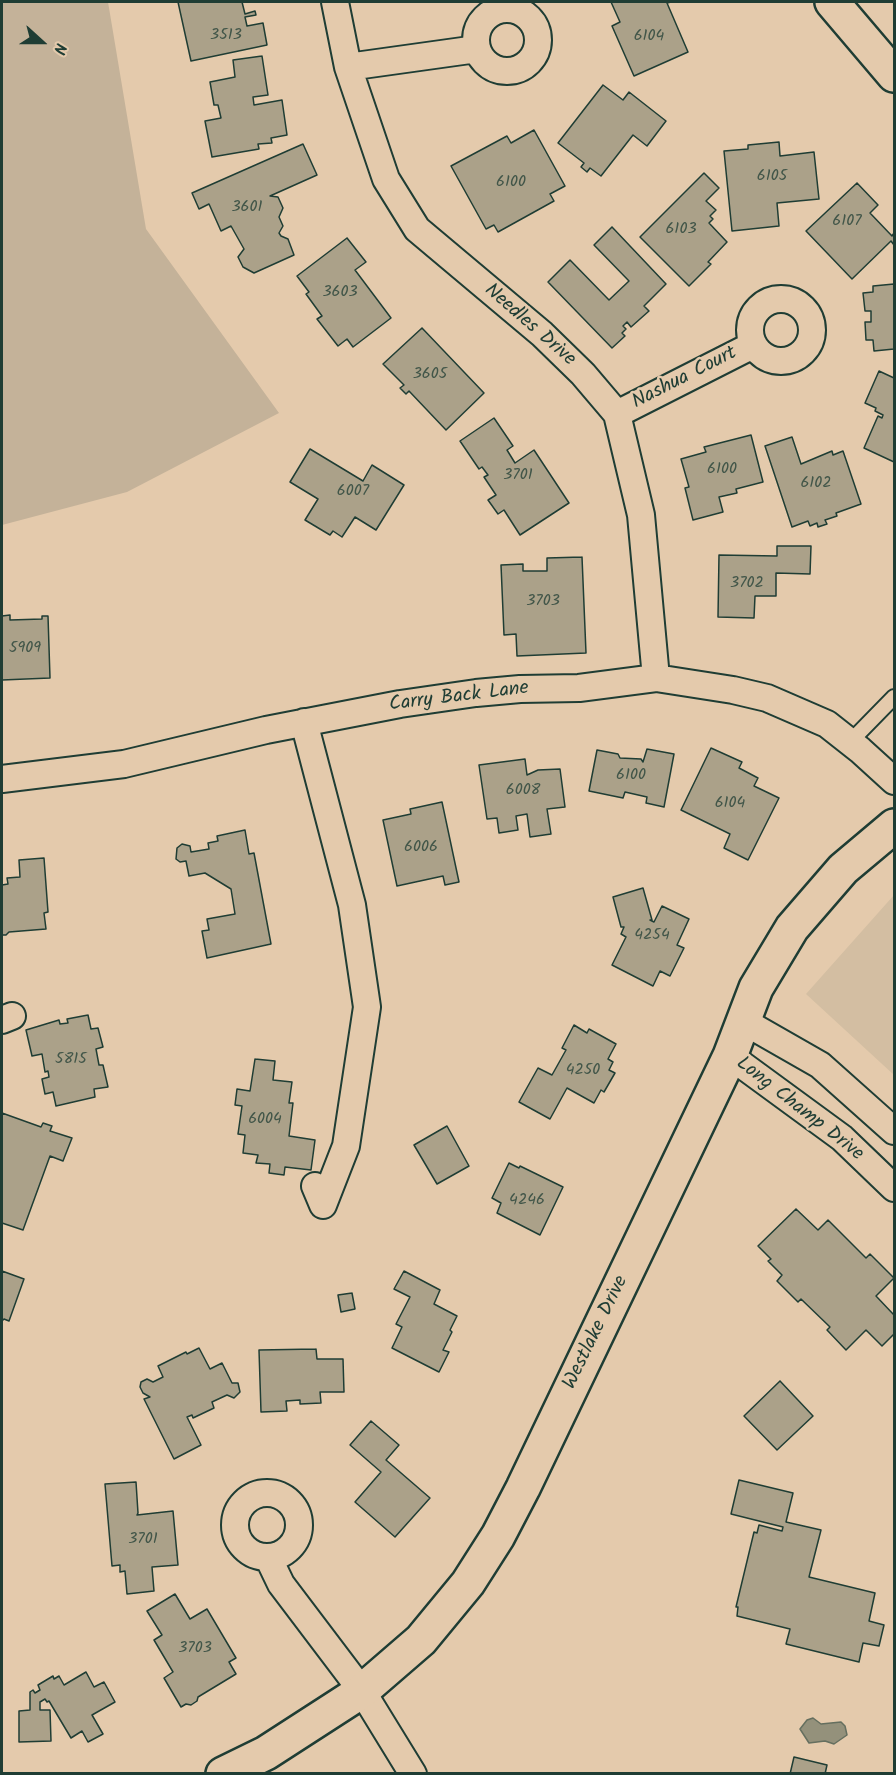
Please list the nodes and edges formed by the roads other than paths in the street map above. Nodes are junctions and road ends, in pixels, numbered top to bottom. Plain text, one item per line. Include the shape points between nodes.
1 (335, 2) edge
2 (832, 2) edge
3 (477, 49) dead end
4 (348, 67) junction
5 (894, 75) edge
6 (753, 345) dead end
7 (617, 414) junction
8 (656, 678) junction
9 (894, 697) edge
10 (304, 722) junction
11 (850, 742) junction
12 (2, 779) edge
13 (894, 781) edge
14 (894, 825) edge
15 (743, 1021) junction
16 (730, 1056) junction
17 (894, 1131) edge
18 (315, 1186) dead end
19 (894, 1188) edge
20 (268, 1557) dead end
21 (362, 1691) junction
22 (223, 1773) edge
23 (413, 1773) edge

1 - 4 street, Needles Drive
2 - 5 main road
3 - 4 street
4 - 7 street, Needles Drive via 386,179 417,229 542,334
6 - 7 street, Nashua Court
7 - 8 street, Needles Drive via 641,515
8 - 10 street, Carry Back Lane via 579,688 476,693
8 - 11 street, Carry Back Lane via 766,698 827,724
9 - 11 lane
10 - 12 street, Carry Back Lane via 124,764
10 - 18 street via 352,905 367,1007 346,1146 323,1205
11 - 13 street, Carry Back Lane
14 - 15 main road, Westlake Drive via 843,869 792,928 756,988
15 - 16 main road, Westlake Drive
15 - 17 street, Long Champ Drive via 820,1065
16 - 19 street, Long Champ Drive via 842,1138
16 - 21 main road, Westlake Drive via 498,1536 468,1583 421,1640
20 - 21 street via 281,1584
21 - 22 main road, Westlake Drive via 266,1753
21 - 23 street

